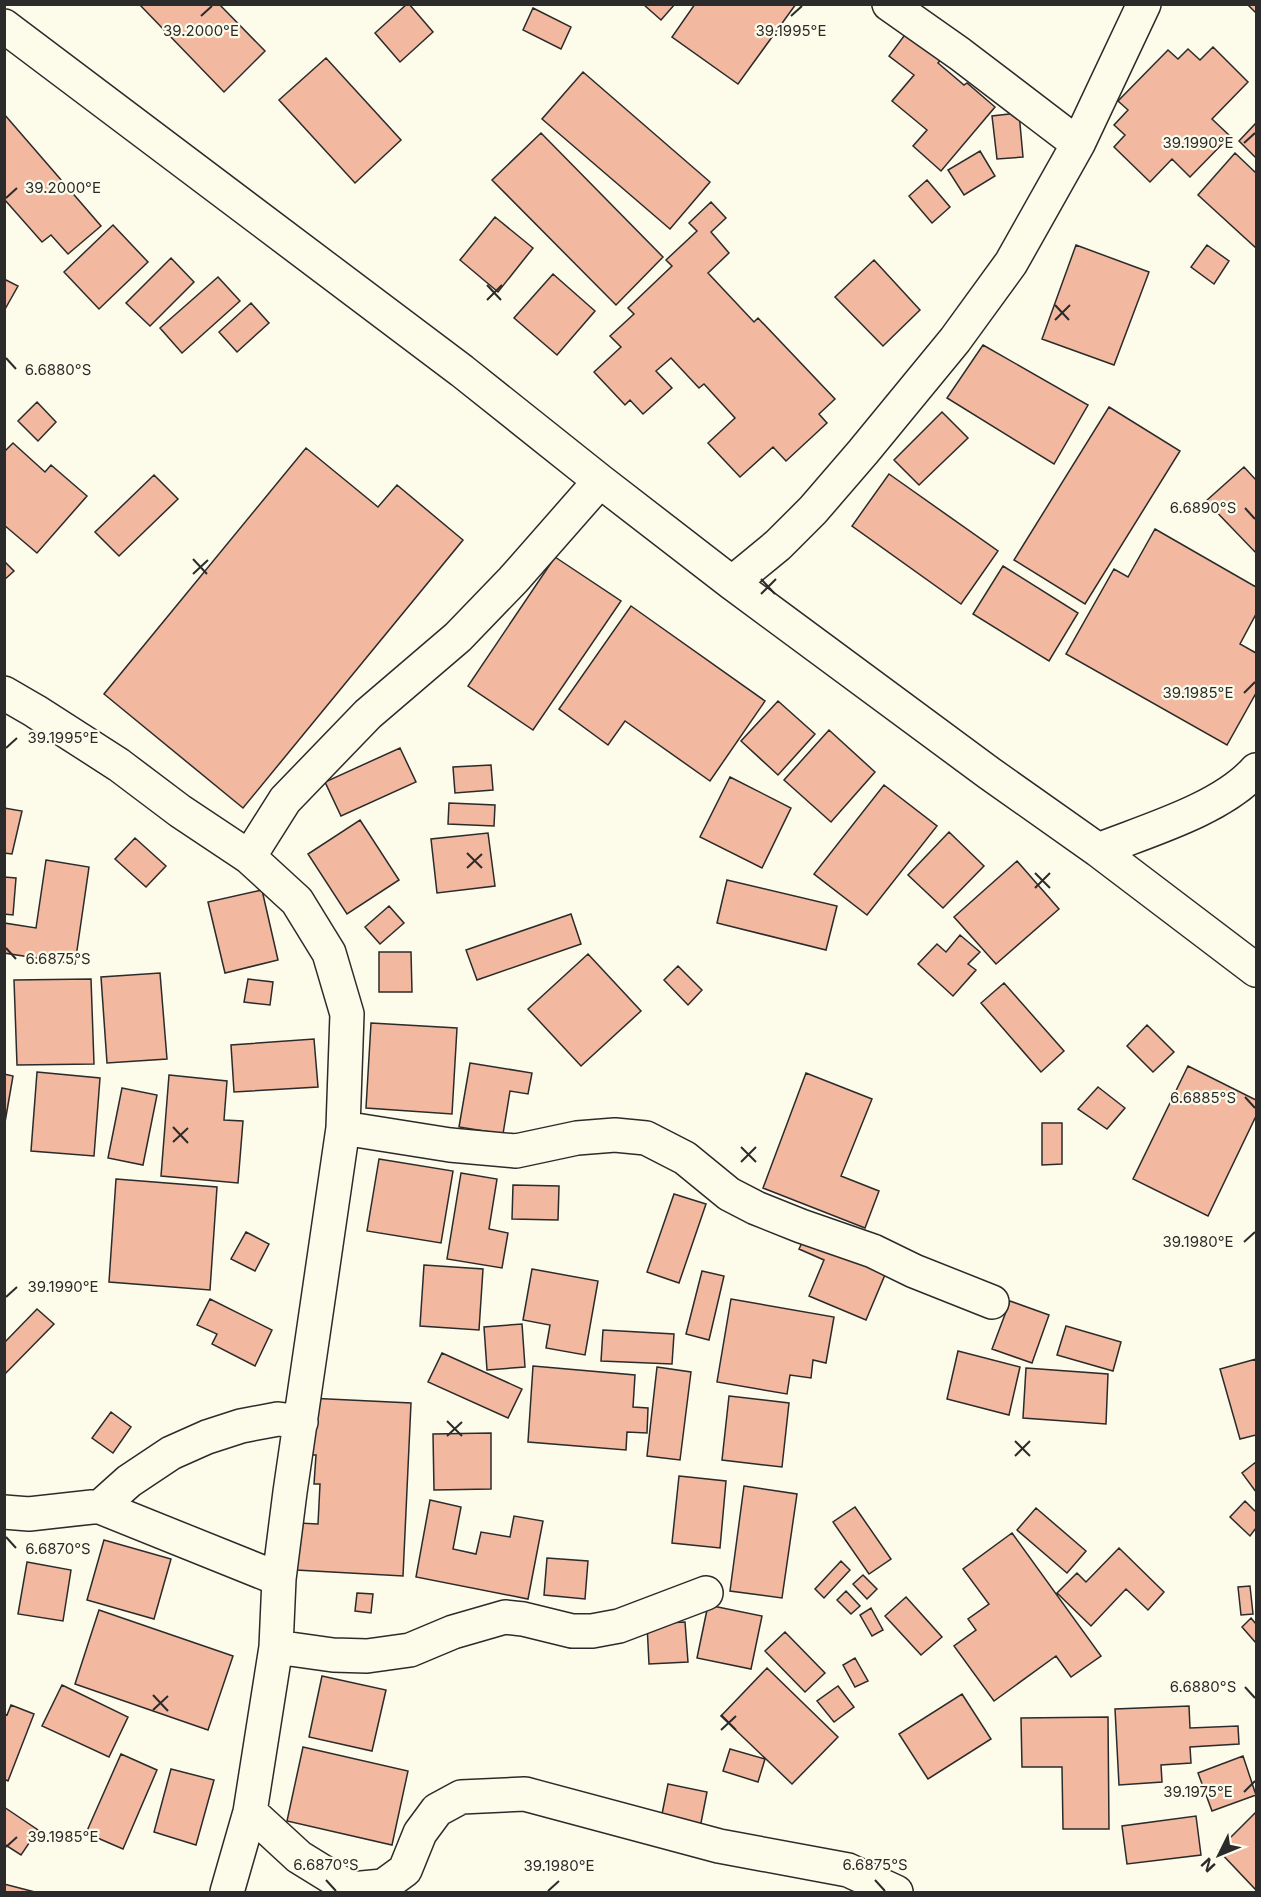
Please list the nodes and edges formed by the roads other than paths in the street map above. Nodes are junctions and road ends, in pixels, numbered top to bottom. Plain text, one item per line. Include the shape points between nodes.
1 (889, 4) edge
2 (1144, 4) edge
3 (4, 27) edge
4 (1078, 144) junction
5 (600, 481) junction
6 (732, 583) junction
7 (4, 693) edge
8 (1257, 770) edge
9 (1098, 850) junction
10 (249, 857) junction
11 (1257, 970) edge
12 (343, 1128) junction
13 (992, 1302) dead end
14 (301, 1422) junction
15 (100, 1508) junction
16 (4, 1512) edge
17 (279, 1579) junction
18 (706, 1593) dead end
19 (276, 1647) junction
20 (250, 1812) junction
21 (227, 1893) edge
22 (896, 1893) edge

1 - 4 street
2 - 4 street
3 - 5 street via 453,364
4 - 6 street via 1011,263 955,340 813,510
5 - 6 street
5 - 10 street via 458,637 368,714 285,800
6 - 9 street
7 - 10 street via 119,765
8 - 9 street via 1219,799
9 - 11 street
10 - 12 street via 297,901 330,953 347,1014
12 - 13 street via 450,1145 516,1150 577,1138 646,1138 685,1158 729,1194 756,1208 873,1251
12 - 14 street
14 - 15 street via 278,1419 207,1437 171,1453 129,1481
14 - 17 street
15 - 16 street via 29,1514
15 - 17 street
17 - 19 street
18 - 19 street via 619,1626 592,1631 572,1631 505,1617 410,1650 367,1656 333,1656
19 - 20 street
20 - 21 street
20 - 22 street via 299,1857 351,1889 383,1886 405,1870 420,1833 436,1810 461,1797 525,1794 718,1846 848,1870

